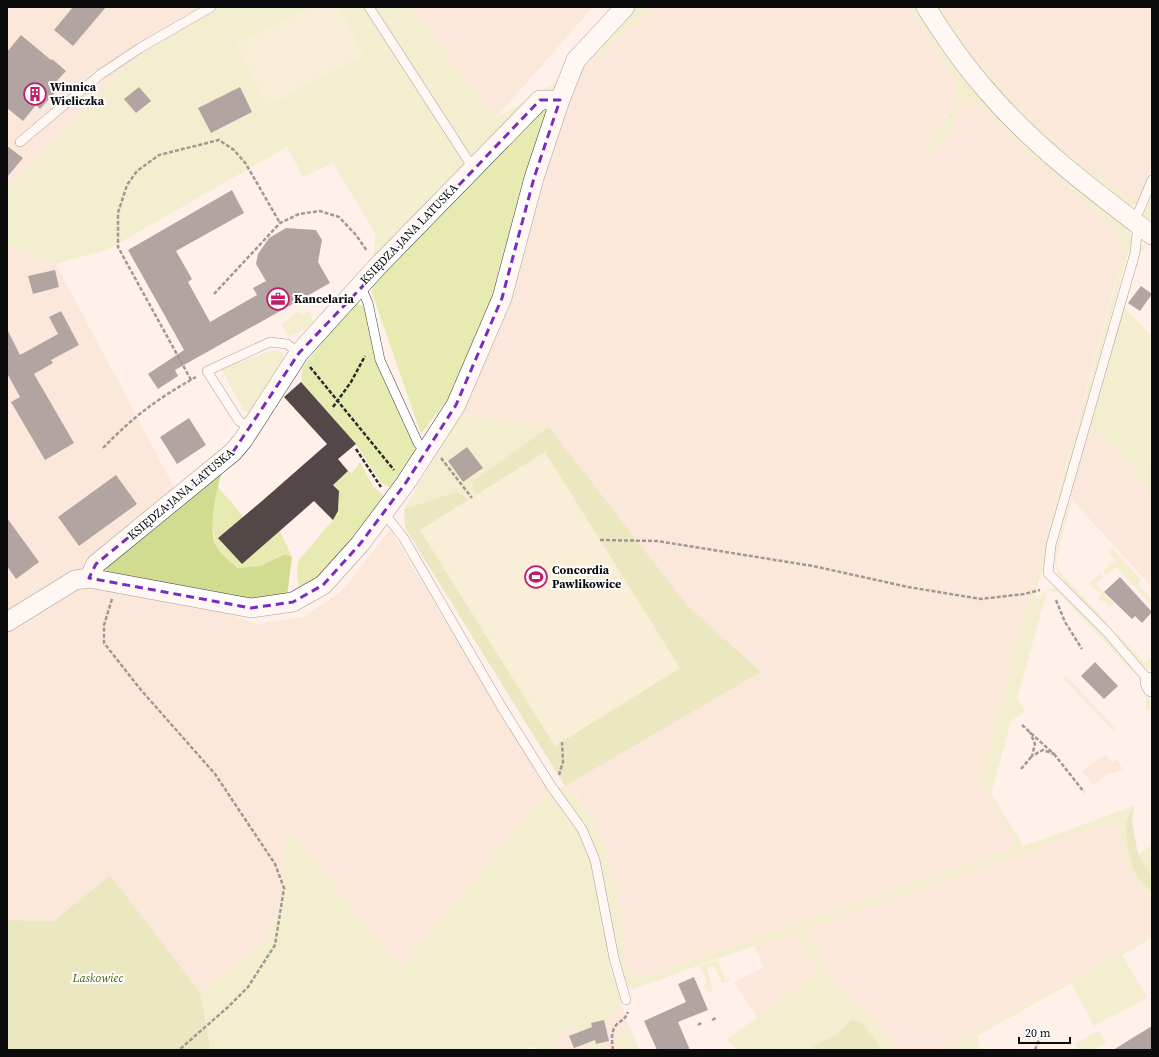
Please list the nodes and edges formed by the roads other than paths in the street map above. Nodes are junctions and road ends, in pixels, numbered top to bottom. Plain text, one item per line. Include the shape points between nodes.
1 (211, 7) edge
2 (369, 7) edge
3 (625, 7) edge
4 (926, 7) edge
5 (560, 100) junction
6 (20, 142) dead end
7 (473, 168) junction
8 (1152, 180) edge
9 (1141, 226) edge
10 (360, 285) junction
11 (299, 352) junction
12 (250, 428) junction
13 (426, 452) junction
14 (383, 512) junction
15 (89, 578) junction
16 (7, 622) edge
17 (1151, 684) edge
18 (626, 1000) dead end

1 - 6 lane via 101,74
2 - 7 lane
3 - 5 street via 576,60
4 - 9 street via 986,91 1015,122 1074,174
5 - 7 street, KSIĘDZA JANA LATUSKA via 540,100
5 - 13 street via 534,178 502,298 456,405
7 - 10 street, KSIĘDZA JANA LATUSKA
8 - 9 lane via 1139,211
9 - 17 lane via 1136,253 1051,545 1048,573 1107,632
10 - 11 street, KSIĘDZA JANA LATUSKA
10 - 13 lane via 368,303 380,360 418,443
11 - 12 street, KSIĘDZA JANA LATUSKA
11 - 12 lane via 288,344 270,342 207,371 238,421
12 - 15 street, KSIĘDZA JANA LATUSKA via 233,452 96,564
13 - 14 street
14 - 15 street via 360,544 323,585 293,602 251,608
14 - 18 lane via 404,537 501,706 582,829 595,860 613,952
15 - 16 street via 75,580

